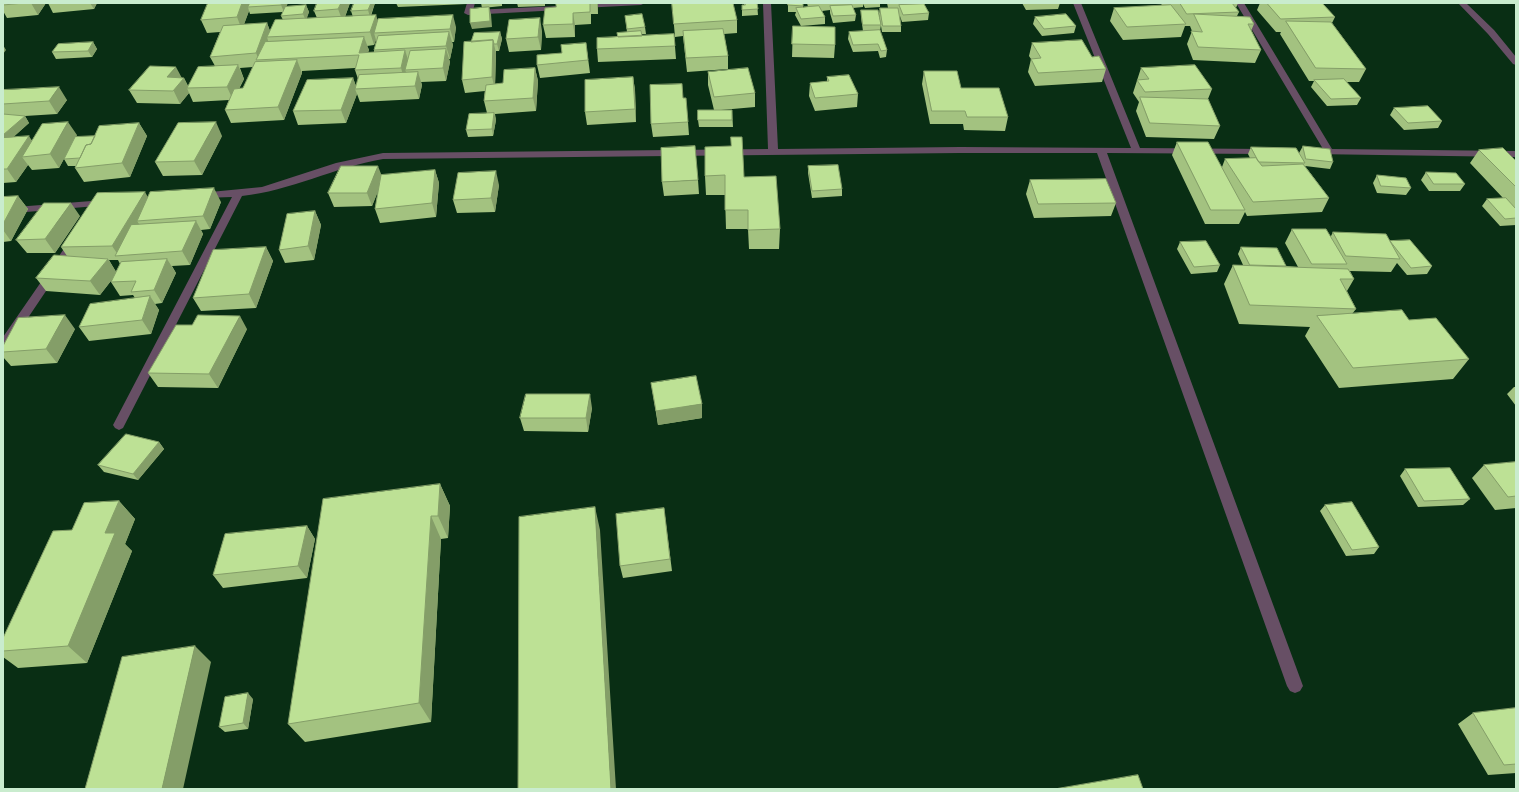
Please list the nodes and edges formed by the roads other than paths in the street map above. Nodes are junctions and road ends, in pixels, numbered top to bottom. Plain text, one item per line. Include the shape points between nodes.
1 (471, 3) edge
2 (641, 3) edge
3 (767, 3) edge
4 (1077, 3) edge
5 (1240, 3) edge
6 (1462, 3) edge
7 (1516, 62) edge
8 (1101, 150) junction
9 (1137, 151) junction
10 (773, 152) junction
11 (1276, 152) edge
12 (1306, 152) edge
13 (1329, 152) junction
14 (1516, 154) edge
15 (239, 192) junction
16 (193, 196) edge
17 (117, 202) edge
18 (101, 203) junction
19 (3, 211) edge
20 (92, 216) edge
21 (79, 236) edge
22 (3, 346) edge
23 (119, 425) dead end
24 (1295, 686) dead end

1 - 2 street via 468,13
3 - 10 street
4 - 9 street
5 - 13 street
6 - 7 street
8 - 9 street
8 - 10 street
8 - 24 street
9 - 11 street
10 - 15 street via 383,156 341,164 269,188
12 - 13 street
13 - 14 street
15 - 16 street
15 - 23 street
17 - 18 street
18 - 19 street
18 - 20 street
21 - 22 street

